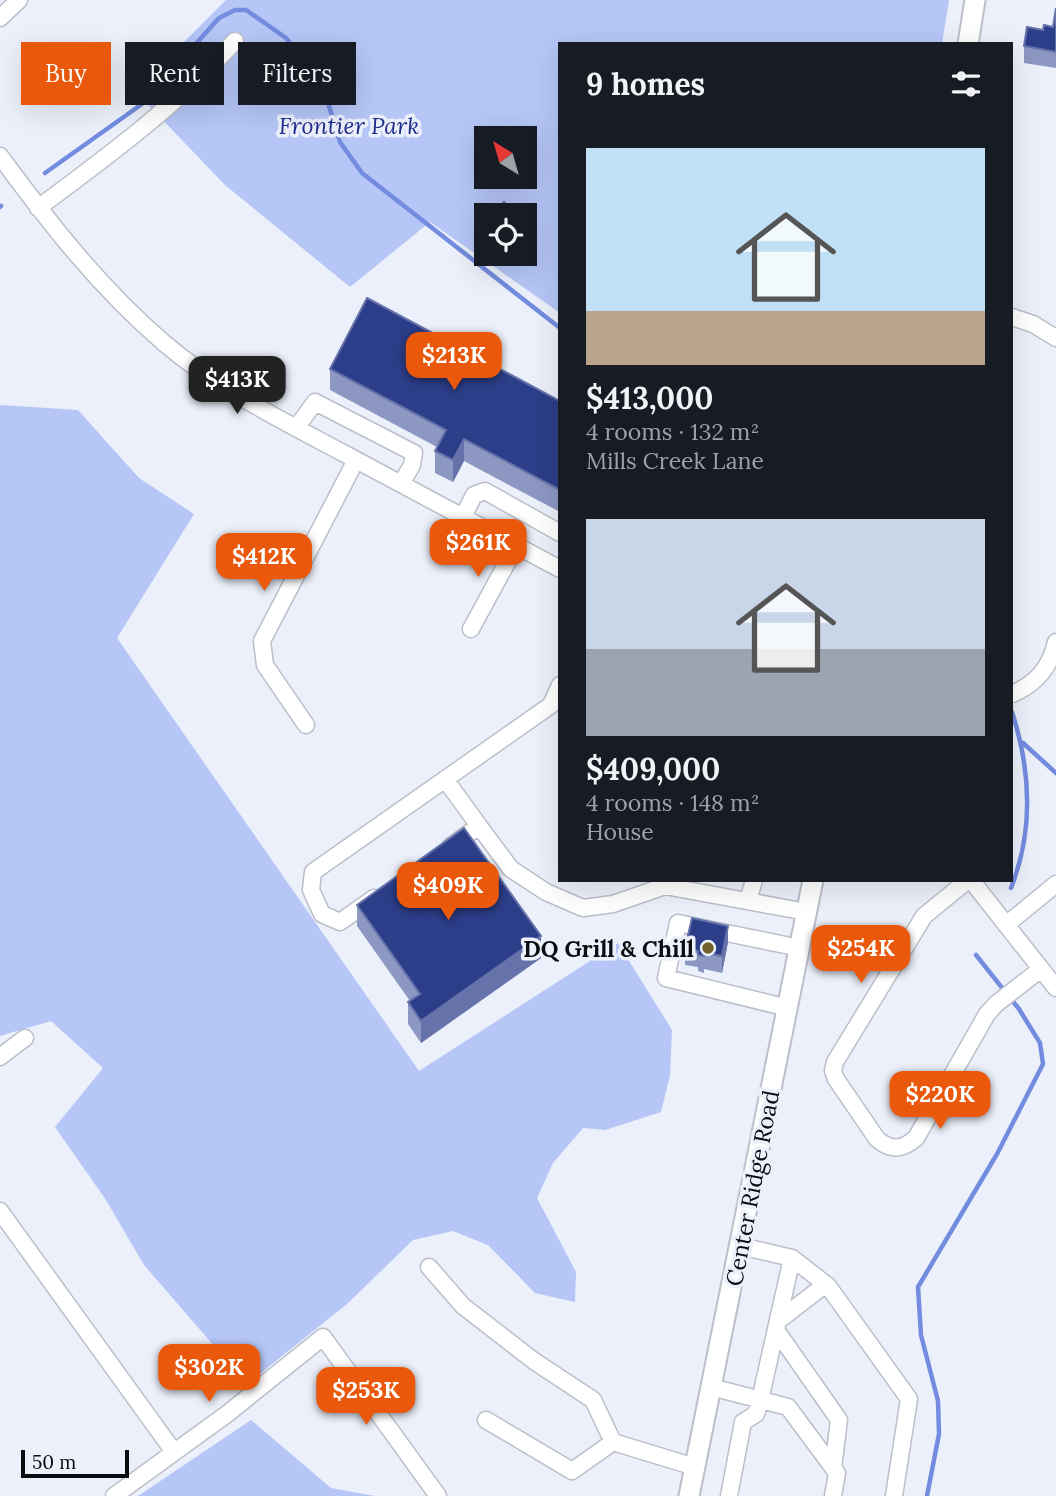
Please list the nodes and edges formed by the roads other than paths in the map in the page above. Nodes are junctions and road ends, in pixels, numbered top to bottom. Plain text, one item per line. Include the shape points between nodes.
1 (19, 0) edge
2 (975, 0) edge
3 (0, 18) edge
4 (235, 41) dead end
5 (968, 42) edge
6 (0, 156) edge
7 (38, 208) junction
8 (1013, 317) edge
9 (1056, 338) edge
10 (296, 428) junction
11 (356, 460) junction
12 (401, 484) junction
13 (463, 517) junction
14 (558, 532) edge
15 (516, 546) junction
16 (558, 568) edge
17 (471, 629) dead end
18 (1056, 642) edge
19 (1013, 694) edge
20 (555, 712) edge
21 (306, 725) dead end
22 (444, 779) junction
23 (479, 826) junction
24 (436, 855) edge
25 (753, 882) edge
26 (813, 882) edge
27 (967, 882) edge
28 (972, 882) edge
29 (671, 884) edge
30 (1056, 884) edge
31 (393, 885) edge
32 (748, 901) junction
33 (807, 912) junction
34 (1006, 925) junction
35 (800, 948) junction
36 (1041, 969) junction
37 (1056, 988) edge
38 (788, 1008) junction
39 (25, 1038) dead end
40 (0, 1057) edge
41 (0, 1211) edge
42 (740, 1246) junction
43 (792, 1258) junction
44 (429, 1267) dead end
45 (825, 1284) junction
46 (777, 1325) junction
47 (712, 1387) junction
48 (760, 1400) junction
49 (486, 1420) dead end
50 (613, 1442) junction
51 (174, 1451) junction
52 (695, 1466) junction
53 (833, 1468) junction
54 (114, 1496) edge
55 (438, 1496) edge
56 (690, 1496) edge
57 (729, 1496) edge
58 (833, 1496) edge
59 (894, 1496) edge

1 - 3 street
2 - 5 main road
4 - 7 street via 161,116
6 - 7 street
7 - 10 street via 80,262 166,345 214,380
8 - 9 street
10 - 11 street
10 - 12 street via 315,402 400,444 414,453
11 - 12 street
11 - 21 street via 262,640 265,665
12 - 13 street
13 - 14 street via 474,495 485,491
13 - 15 street
15 - 16 street
15 - 17 street
18 - 19 street via 1040,677
20 - 22 street
22 - 23 street
22 - 31 street via 313,872 311,890 322,914 340,922
23 - 24 street
23 - 29 street via 510,869 583,908 613,904
25 - 32 street
26 - 33 main road, Center Ridge Road
27 - 36 street via 924,916 835,1062 836,1080 886,1146 897,1149 916,1138 975,1031 996,1004
28 - 34 street
29 - 32 street
30 - 34 street
32 - 33 street
33 - 35 main road, Center Ridge Road
34 - 36 street
35 - 38 main road, Center Ridge Road
35 - 38 street via 678,923 666,978
36 - 37 street
38 - 42 main road, Center Ridge Road
39 - 40 street
41 - 51 street
42 - 43 street
42 - 47 main road, Center Ridge Road
43 - 45 street
43 - 46 street
44 - 50 street via 463,1306 593,1400
45 - 46 street
45 - 59 street via 909,1399
46 - 48 street
46 - 53 street via 839,1420
47 - 48 street
47 - 52 main road, Center Ridge Road
48 - 53 street via 788,1407
48 - 57 street via 756,1414 743,1422
49 - 50 street via 572,1471
50 - 52 street
51 - 54 street
51 - 55 street via 323,1337
52 - 56 main road, Center Ridge Road
53 - 58 street via 837,1473

